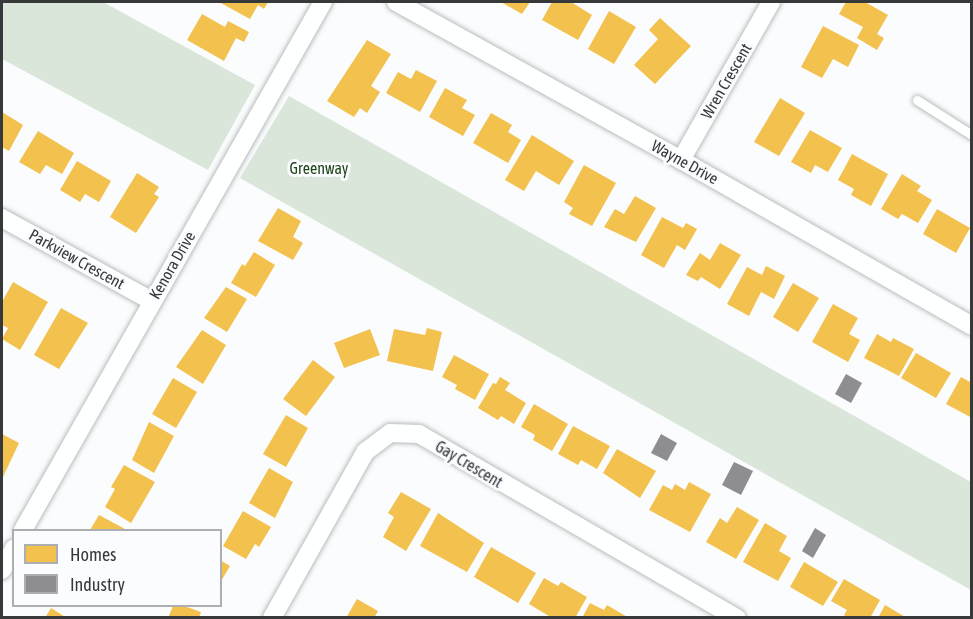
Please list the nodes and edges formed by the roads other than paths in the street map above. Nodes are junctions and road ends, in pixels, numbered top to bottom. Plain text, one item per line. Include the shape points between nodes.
1 (323, 2) edge
2 (396, 2) edge
3 (771, 2) edge
4 (917, 100) dead end
5 (972, 135) edge
6 (681, 160) junction
7 (2, 218) edge
8 (152, 300) junction
9 (972, 326) edge
10 (24, 529) edge
11 (9, 548) edge
12 (2, 570) edge
13 (272, 618) edge
14 (736, 618) edge

1 - 8 street, Kenora Drive
2 - 6 street, Wayne Drive
3 - 6 street, Wren Crescent
4 - 5 lane
6 - 9 street, Wayne Drive
7 - 8 street, Parkview Crescent
8 - 10 street, Kenora Drive
11 - 12 street
13 - 14 street, Gay Crescent via 365,452 390,433 419,434

